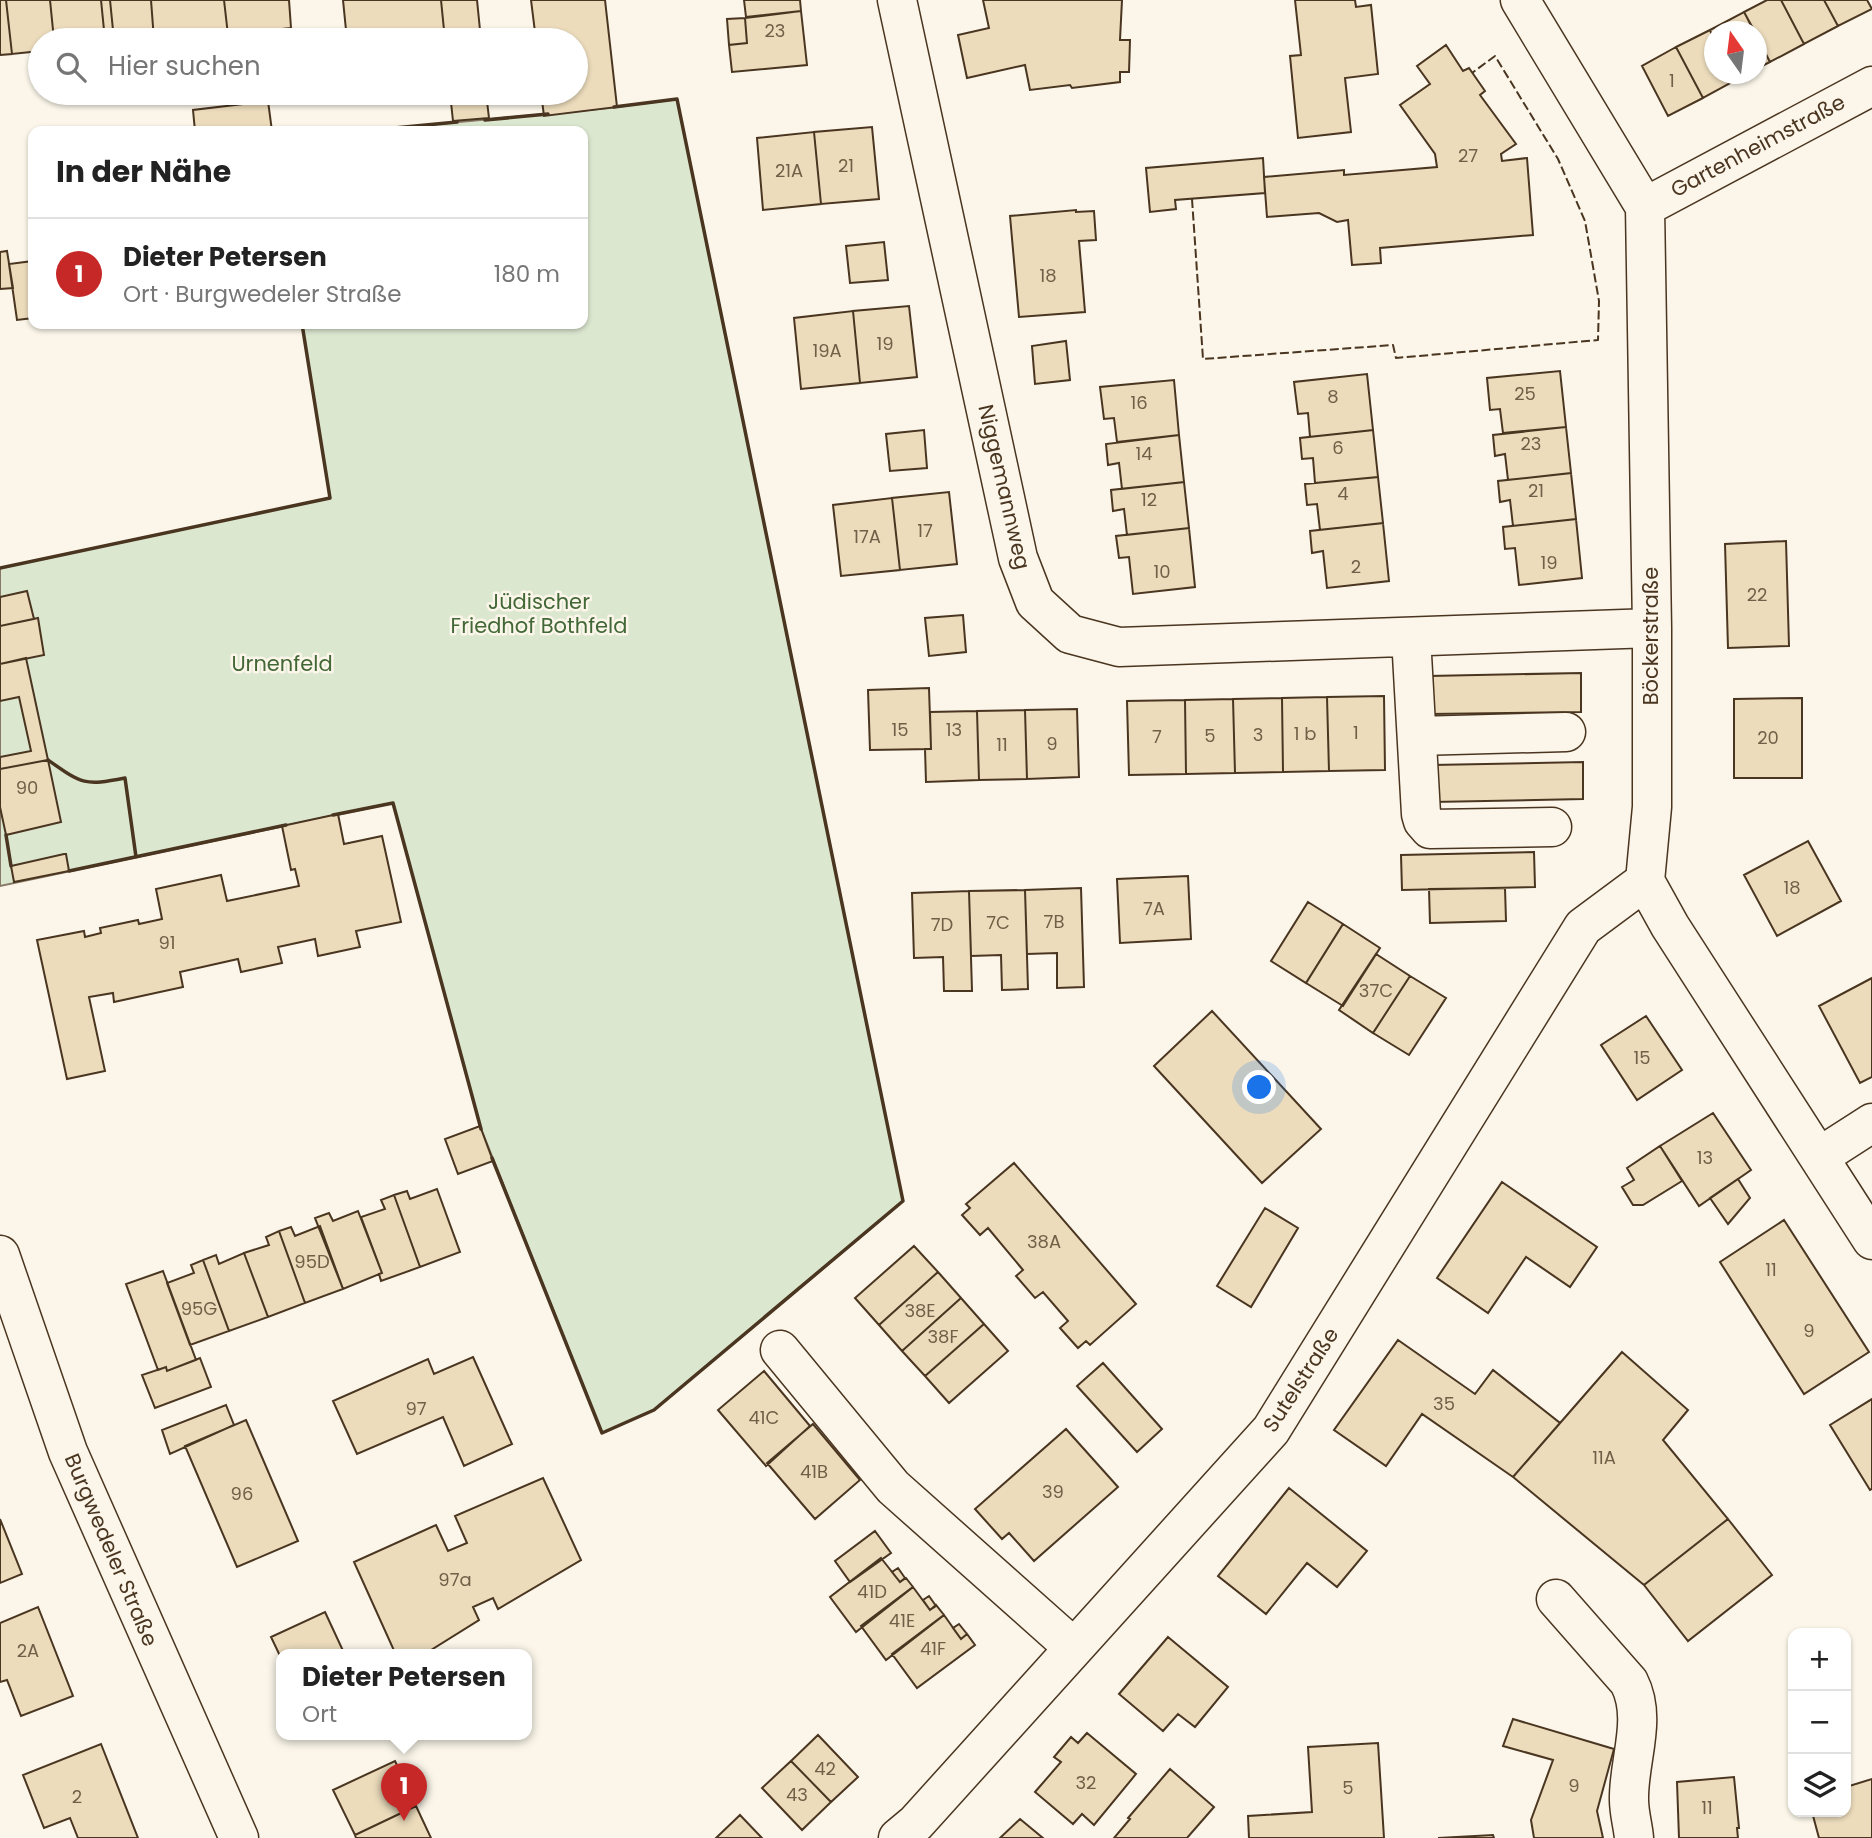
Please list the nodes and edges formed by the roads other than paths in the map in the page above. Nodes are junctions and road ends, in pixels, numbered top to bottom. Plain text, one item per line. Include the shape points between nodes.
1 (897, 0) edge
2 (1520, 0) edge
3 (1872, 86) edge
4 (1645, 207) junction
5 (1652, 628) junction
6 (1411, 637) junction
7 (1566, 732) dead end
8 (1416, 736) junction
9 (1552, 827) dead end
10 (1645, 881) junction
11 (1872, 1123) edge
12 (1819, 1157) junction
13 (1872, 1240) edge
14 (0, 1255) edge
15 (780, 1350) dead end
16 (1556, 1599) dead end
17 (1073, 1648) junction
18 (239, 1838) edge
19 (898, 1838) edge
20 (1634, 1838) edge

1 - 6 street, Niggemannweg via 1018,558 1035,602 1070,635 1119,647
2 - 4 street
3 - 4 street, Gartenheimstraße
4 - 5 street, Böckerstraße
5 - 6 street, Niggemannweg
5 - 10 street, Böckerstraße via 1652,807
6 - 8 street
7 - 8 street
8 - 9 street via 1421,814 1430,829
10 - 12 street
10 - 17 street, Sutelstraße via 1583,927 1271,1430
11 - 12 street
12 - 13 street
14 - 18 street, Burgwedeler Straße via 68,1452
15 - 17 street via 893,1487
16 - 20 street via 1629,1682 1635,1695 1638,1712 1629,1799
17 - 19 street, Sutelstraße

